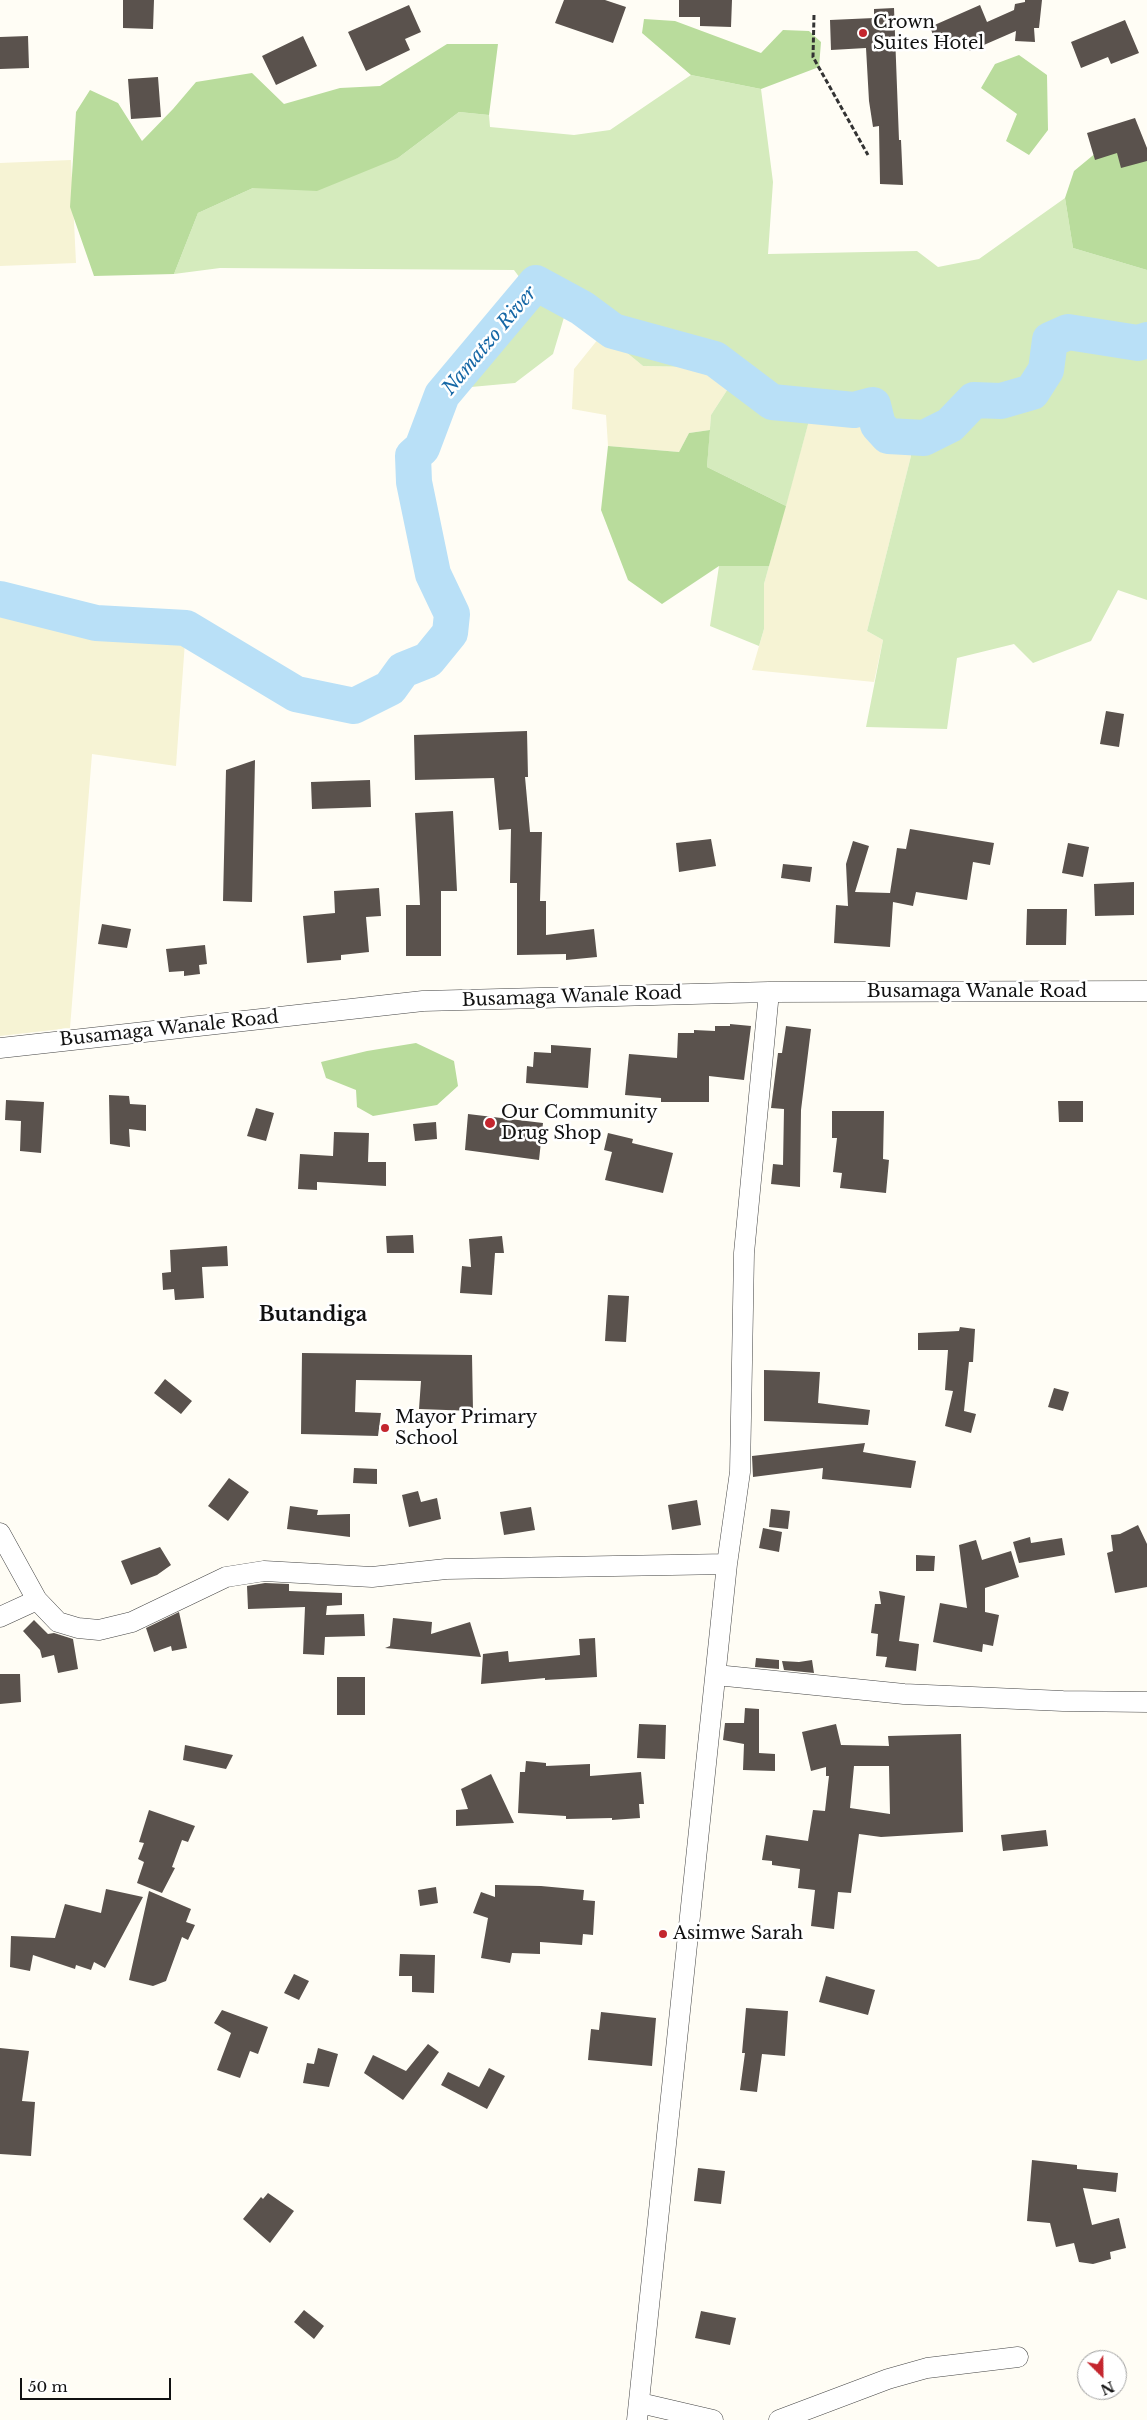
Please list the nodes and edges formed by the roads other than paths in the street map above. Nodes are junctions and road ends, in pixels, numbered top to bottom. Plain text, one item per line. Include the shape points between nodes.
1 (1147, 991) edge
2 (769, 992) junction
3 (0, 1048) edge
4 (0, 1533) edge
5 (727, 1564) junction
6 (37, 1600) junction
7 (0, 1617) edge
8 (716, 1675) junction
9 (1147, 1702) edge
10 (1018, 2356) dead end
11 (638, 2412) edge
12 (713, 2420) edge
13 (779, 2420) edge

1 - 2 street, Busamaga Wanale Road
2 - 3 street, Busamaga Wanale Road via 423,1001
2 - 5 street via 744,1253 740,1472
4 - 6 street
5 - 6 street via 446,1569 372,1577 264,1571 226,1577 132,1622 99,1630 58,1622
5 - 8 street
6 - 7 street
8 - 9 street via 904,1694
8 - 11 street
10 - 13 street via 926,2368
11 - 12 street

